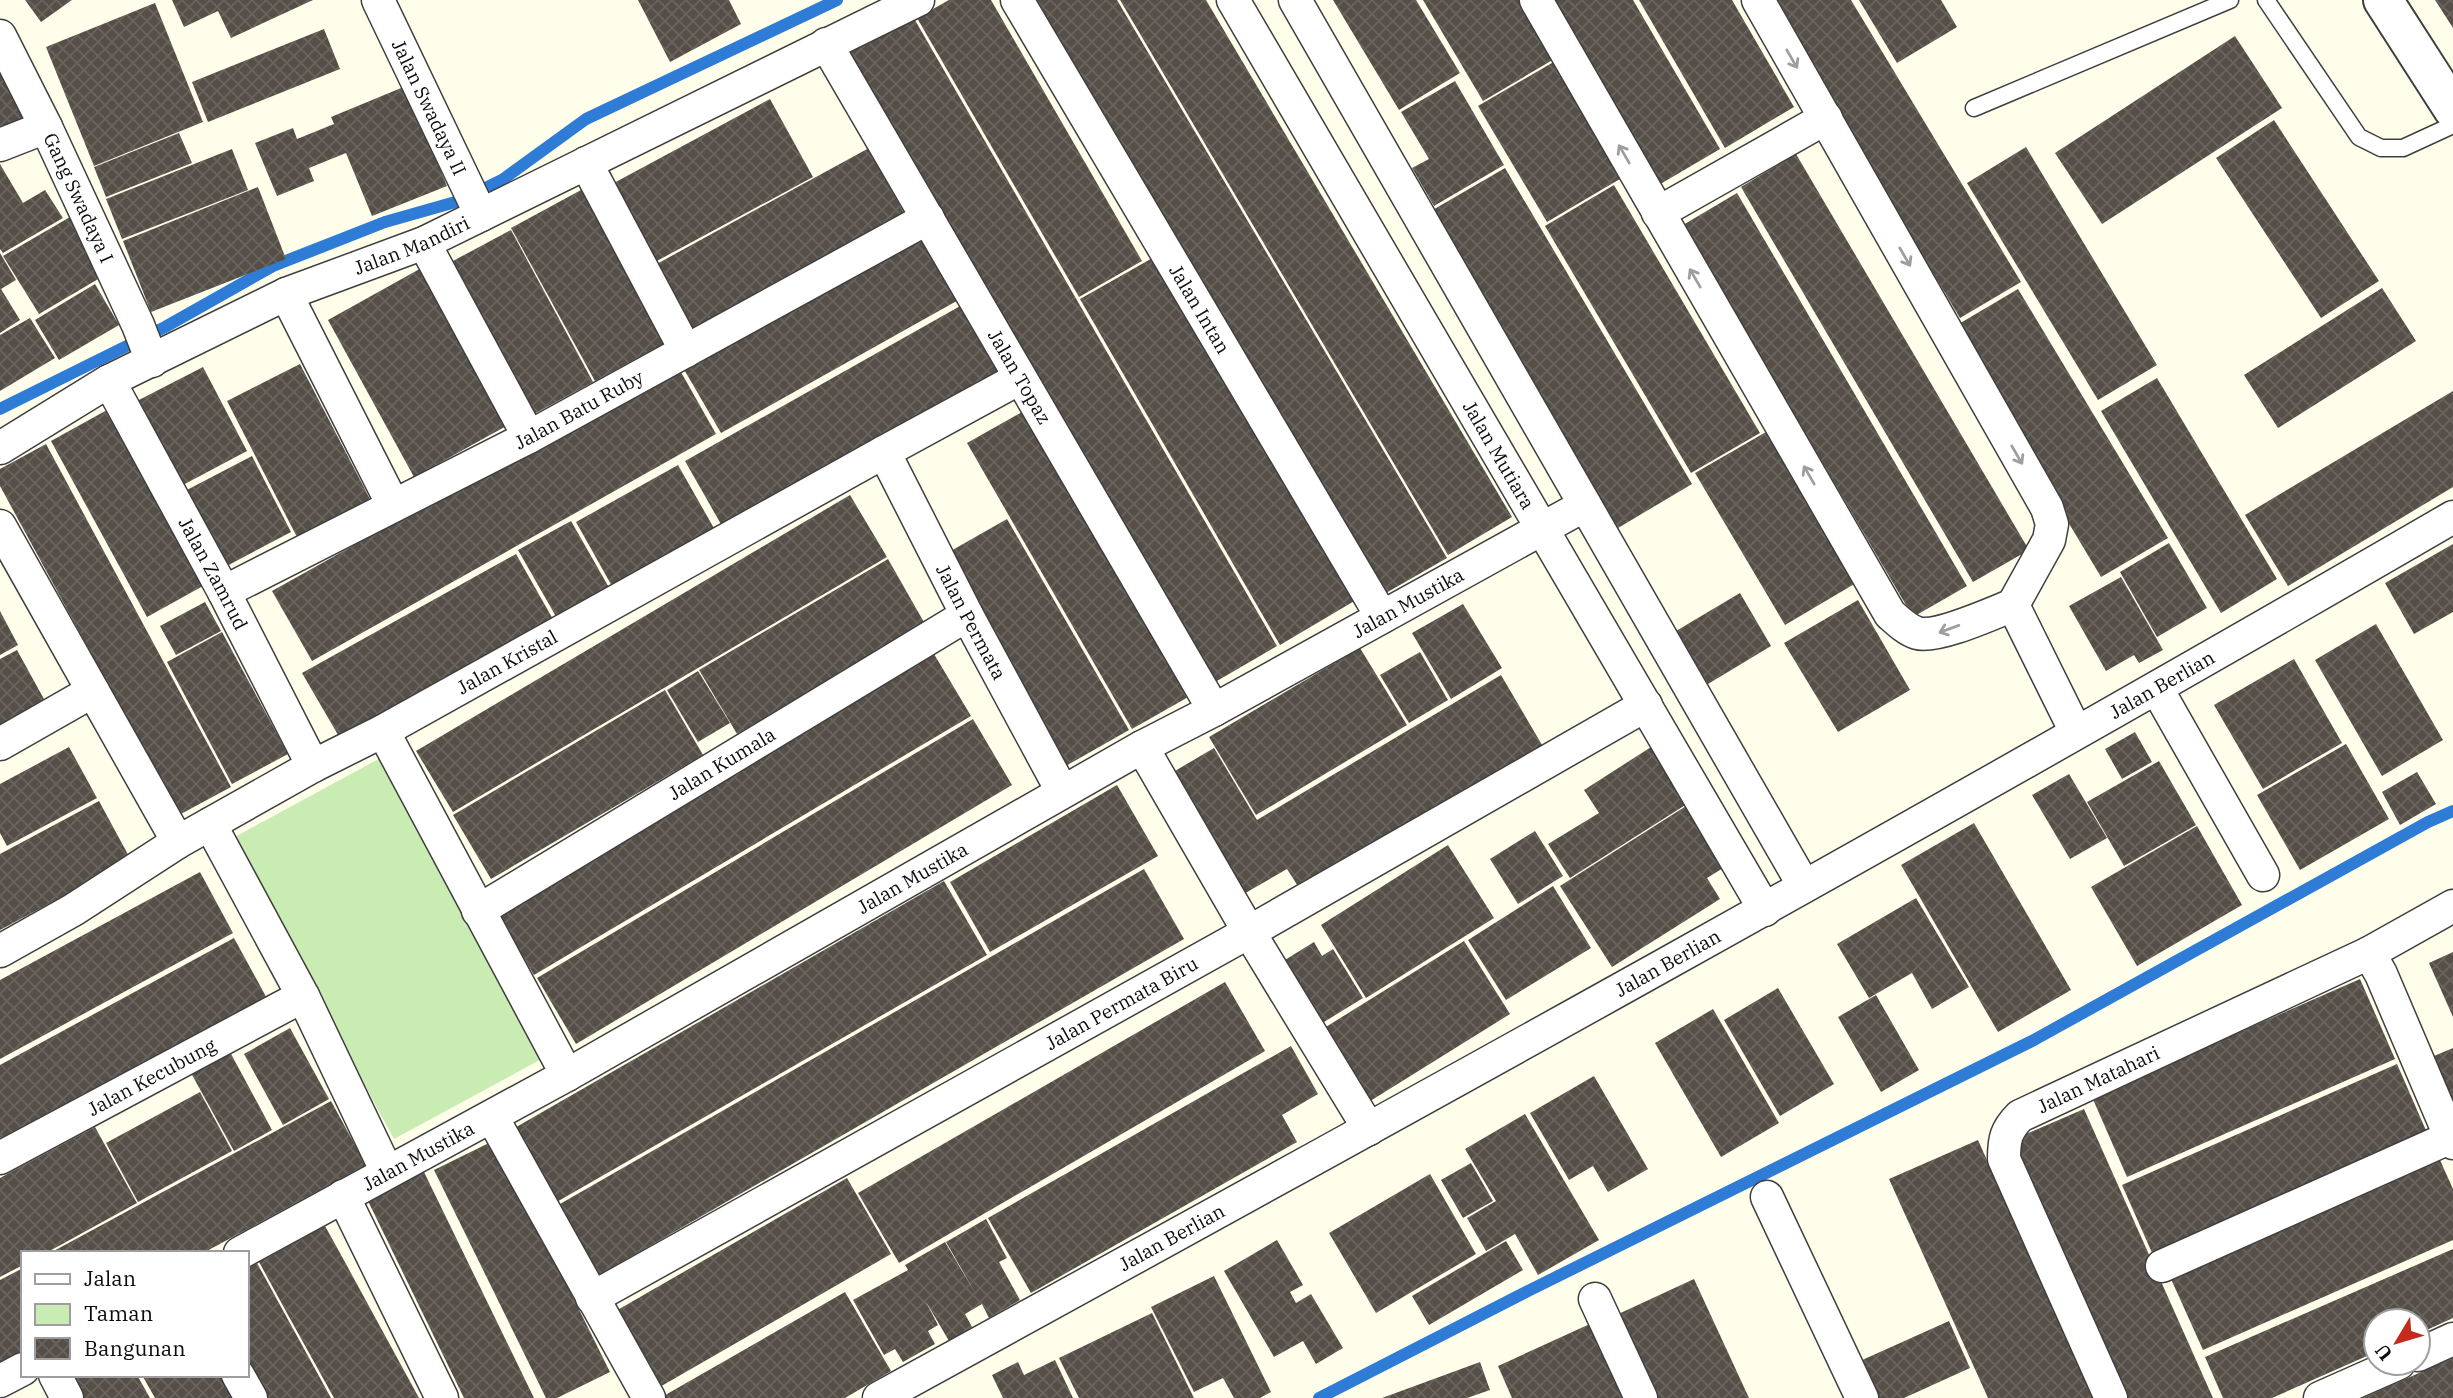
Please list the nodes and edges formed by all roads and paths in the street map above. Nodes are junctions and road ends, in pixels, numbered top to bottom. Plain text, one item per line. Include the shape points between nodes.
1 (378, 0) edge
2 (918, 0) edge
3 (1017, 0) edge
4 (1233, 0) edge
5 (1295, 0) edge
6 (1536, 0) edge
7 (1758, 0) edge
8 (2230, 0) edge
9 (2266, 0) edge
10 (2383, 0) edge
11 (0, 36) edge
12 (826, 44) junction
13 (1974, 108) dead end
14 (2453, 109) edge
15 (1826, 117) junction
16 (2453, 125) edge
17 (46, 127) junction
18 (0, 145) edge
19 (586, 163) junction
20 (475, 201) junction
21 (1658, 213) junction
22 (928, 218) junction
23 (424, 243) junction
24 (286, 294) junction
25 (145, 343) junction
26 (686, 351) junction
27 (1020, 378) junction
28 (109, 381) junction
29 (529, 438) junction
30 (0, 448) edge
31 (884, 452) junction
32 (393, 505) junction
33 (1585, 505) junction
34 (2453, 517) edge
35 (0, 526) edge
36 (1542, 529) junction
37 (7, 558) edge
38 (224, 592) junction
39 (2013, 605) junction
40 (967, 615) junction
41 (1382, 618) junction
42 (2157, 689) junction
43 (93, 691) junction
44 (1646, 705) junction
45 (1214, 710) junction
46 (383, 731) junction
47 (2076, 732) junction
48 (0, 744) edge
49 (1142, 747) junction
50 (313, 765) junction
51 (1062, 792) junction
52 (210, 824) junction
53 (178, 842) junction
54 (2263, 875) dead end
55 (1804, 886) junction
56 (2453, 905) edge
57 (1765, 910) junction
58 (478, 911) junction
59 (1249, 932) junction
60 (0, 951) edge
61 (2369, 953) junction
62 (303, 996) junction
63 (567, 1075) junction
64 (492, 1117) junction
65 (1369, 1129) junction
66 (2452, 1140) edge
67 (0, 1158) edge
68 (387, 1172) junction
69 (343, 1196) junction
70 (1767, 1197) dead end
71 (244, 1251) edge
72 (2162, 1266) dead end
73 (592, 1298) junction
74 (1595, 1299) dead end
75 (2453, 1339) edge
76 (2432, 1349) edge
77 (21, 1370) edge
78 (56, 1377) edge
79 (239, 1377) edge
80 (2367, 1377) edge
81 (0, 1381) edge
82 (67, 1398) edge
83 (251, 1398) edge
84 (442, 1398) edge
85 (649, 1398) edge
86 (879, 1398) edge
87 (1642, 1398) edge
88 (1862, 1398) edge
89 (2111, 1398) edge
90 (2320, 1398) edge

1 - 20 street, Jalan Swadaya II
2 - 12 street, Jalan Mandiri
3 - 41 street, Jalan Intan
4 - 36 street, Jalan Mutiara
5 - 33 street
21 -> 6 street
7 -> 15 street
8 - 13 lane
9 - 16 lane via 2359,137 2381,148 2403,148
10 - 14 street
11 - 17 street, Gang Swadaya I
12 - 19 street, Jalan Mandiri
12 - 22 street, Jalan Topaz
15 - 21 street
15 -> 39 street via 2047,508 2052,524 2049,540
17 - 18 street
17 - 25 street, Gang Swadaya I
19 - 20 street, Jalan Mandiri
19 - 26 street
20 - 23 street, Jalan Mandiri
39 -> 21 street via 1935,634 1918,634 1890,614
22 - 26 street, Jalan Batu Ruby
22 - 27 street, Jalan Topaz
23 - 24 street, Jalan Mandiri
23 - 29 street
24 - 25 street, Jalan Mandiri
24 - 32 street
25 - 28 street, Jalan Mandiri
26 - 29 street, Jalan Batu Ruby
27 - 31 street, Jalan Kristal
27 - 45 street, Jalan Topaz
28 - 30 street, Jalan Mandiri
28 - 38 street, Jalan Zamrud
29 - 32 street, Jalan Batu Ruby
31 - 40 street, Jalan Permata
31 - 46 street, Jalan Kristal
32 - 38 street, Jalan Batu Ruby
33 - 36 street, Jalan Mustika
33 - 55 street
34 - 42 street, Jalan Berlian
35 - 37 street
36 - 41 street, Jalan Mustika
36 - 44 street, Jalan Mutiara
37 - 43 street
38 - 50 street, Jalan Zamrud
39 - 47 street
40 - 51 street, Jalan Permata
40 - 58 street, Jalan Kumala
41 - 45 street, Jalan Mustika
42 - 47 street, Jalan Berlian
42 - 54 street
43 - 48 street
43 - 53 street
44 - 57 street, Jalan Mutiara
44 - 59 street, Jalan Permata Biru
45 - 49 street, Jalan Mustika
46 - 50 street, Jalan Kristal
46 - 58 street
47 - 55 street, Jalan Berlian
49 - 51 street, Jalan Mustika
49 - 59 street
50 - 52 street, Jalan Kristal
51 - 63 street, Jalan Mustika
52 - 53 street, Jalan Kristal
52 - 62 street
53 - 60 street, Jalan Kristal
55 - 57 street, Jalan Berlian
56 - 61 street, Jalan Matahari
57 - 65 street, Jalan Berlian
58 - 63 street
59 - 65 street
59 - 73 street, Jalan Permata Biru
61 - 66 street
61 - 89 street, Jalan Matahari via 2021,1116 2010,1126 2004,1138 2004,1159
62 - 67 street, Jalan Kecubung
62 - 68 street
63 - 64 street, Jalan Mustika
64 - 68 street, Jalan Mustika
64 - 73 street
65 - 86 street, Jalan Berlian
66 - 72 street
68 - 69 street, Jalan Mustika
69 - 71 street, Jalan Mustika
69 - 84 street
70 - 88 street
73 - 85 street
74 - 87 street
75 - 76 street
77 - 81 street
78 - 82 street
79 - 83 street
80 - 90 street

